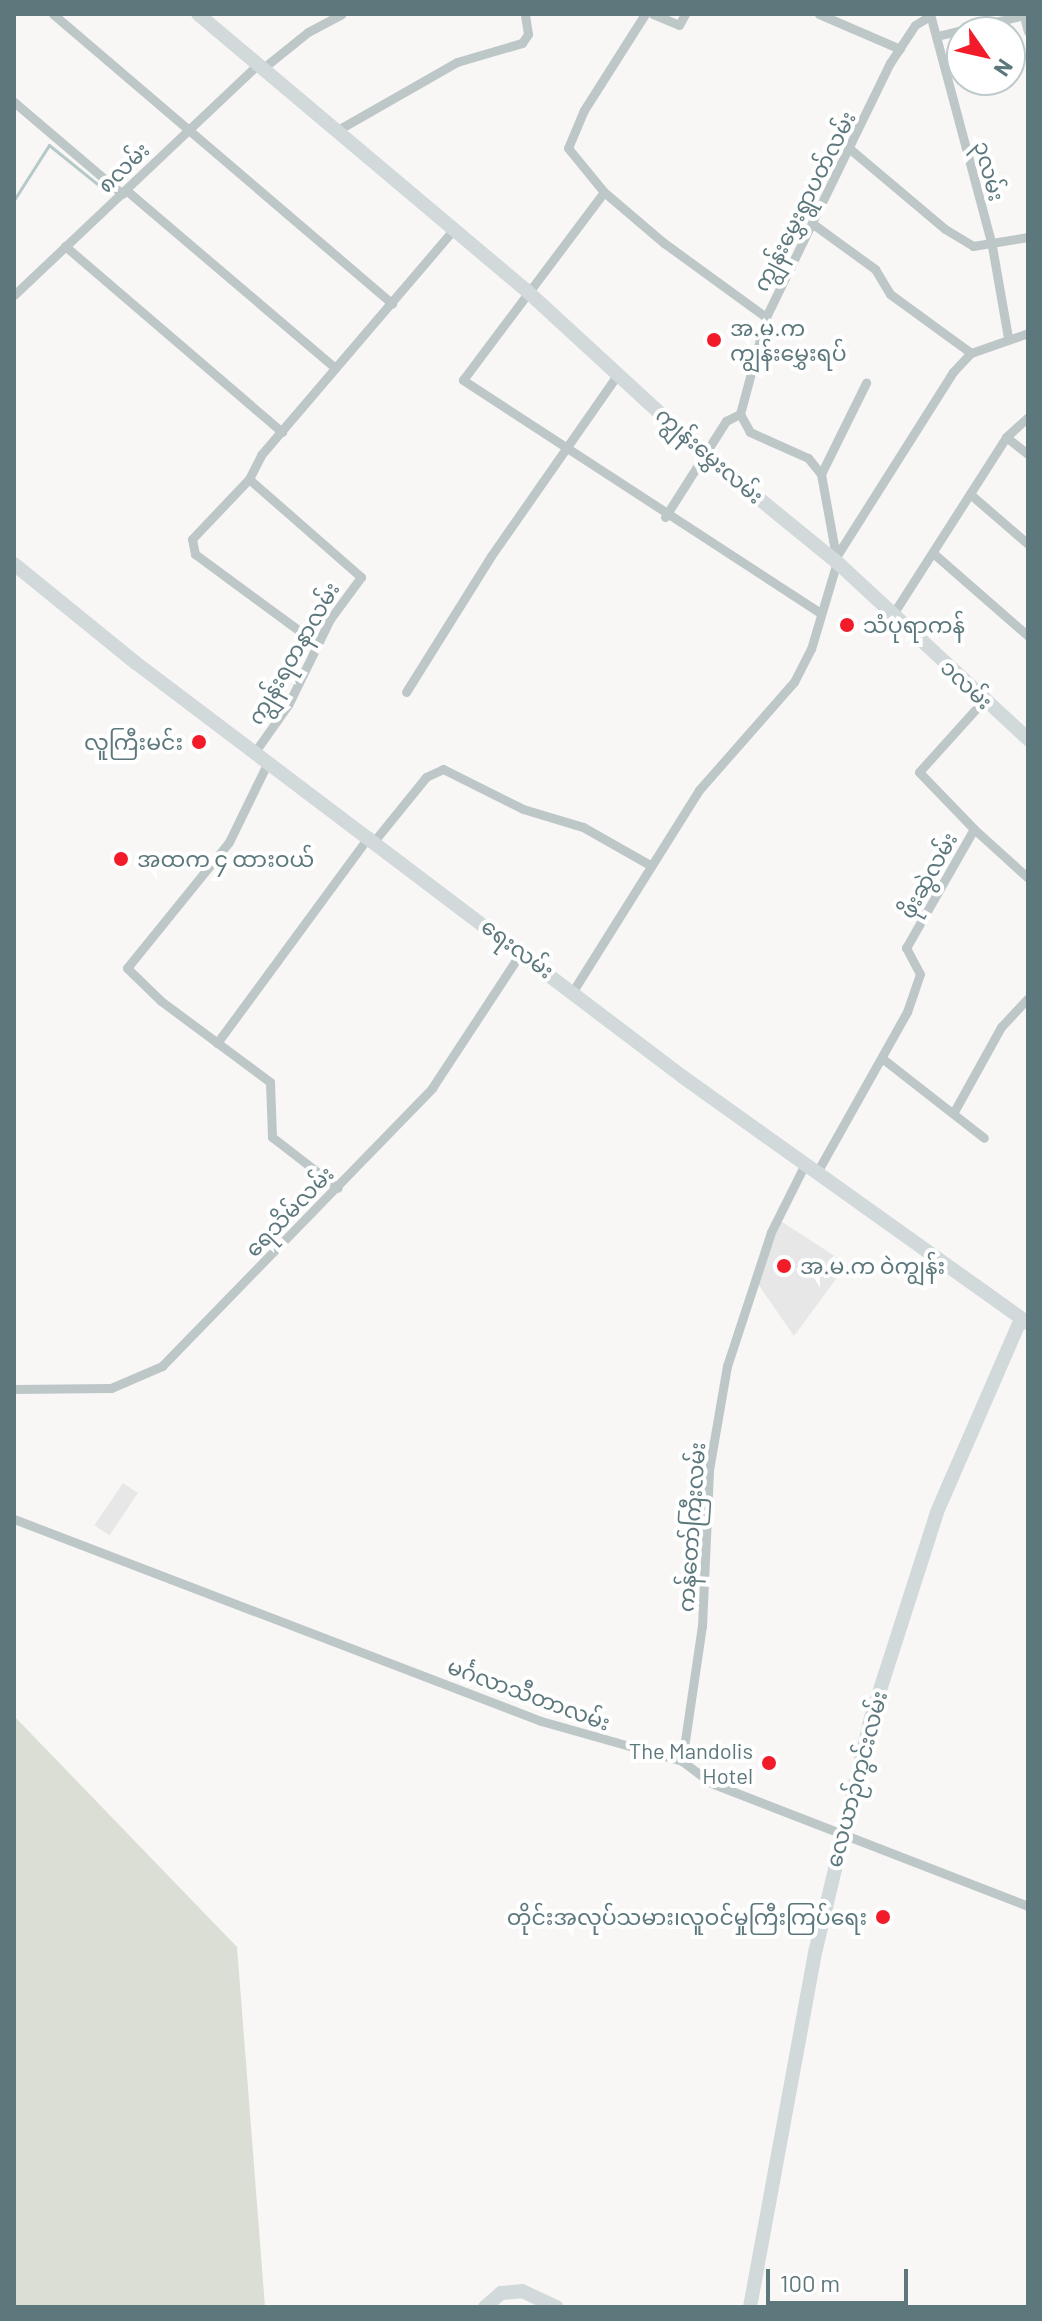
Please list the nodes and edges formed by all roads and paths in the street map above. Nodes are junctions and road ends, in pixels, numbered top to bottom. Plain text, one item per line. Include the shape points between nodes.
1 (53, 14) edge
2 (198, 14) edge
3 (342, 14) edge
4 (525, 14) edge
5 (645, 14) edge
6 (653, 14) edge
7 (685, 14) edge
8 (819, 14) edge
9 (930, 15) edge
10 (1026, 15) edge
11 (1028, 32) edge
12 (937, 36) junction
13 (900, 49) junction
14 (260, 67) junction
15 (14, 102) edge
16 (188, 129) junction
17 (336, 131) junction
18 (850, 149) junction
19 (124, 192) junction
20 (604, 192) junction
21 (813, 224) junction
22 (452, 231) junction
23 (1028, 237) edge
24 (65, 246) junction
25 (992, 246) junction
26 (527, 291) junction
27 (14, 295) edge
28 (392, 304) junction
29 (766, 317) junction
30 (1028, 333) edge
31 (1008, 338) junction
32 (971, 353) junction
33 (334, 367) junction
34 (618, 374) junction
35 (866, 383) dead end
36 (740, 414) junction
37 (1028, 417) edge
38 (282, 432) junction
39 (1006, 437) junction
40 (563, 448) junction
41 (703, 453) junction
42 (1028, 454) edge
43 (821, 474) junction
44 (249, 479) junction
45 (970, 494) junction
46 (665, 517) junction
47 (1028, 544) edge
48 (933, 553) junction
49 (837, 560) junction
50 (14, 564) edge
51 (820, 613) junction
52 (893, 614) junction
53 (1028, 636) edge
54 (316, 643) junction
55 (406, 692) dead end
56 (983, 701) junction
57 (1028, 739) edge
58 (254, 753) junction
59 (268, 762) junction
60 (974, 829) junction
61 (372, 838) junction
62 (650, 865) junction
63 (1028, 878) edge
64 (522, 951) junction
65 (573, 991) junction
66 (1028, 998) edge
67 (217, 1043) junction
68 (883, 1059) junction
69 (955, 1110) junction
70 (984, 1138) dead end
71 (810, 1170) junction
72 (338, 1188) junction
73 (1025, 1321) edge
74 (14, 1389) edge
75 (14, 1519) edge
76 (682, 1761) junction
77 (839, 1836) junction
78 (1028, 1906) edge
79 (485, 2307) edge
80 (557, 2307) edge
81 (750, 2307) edge

1 - 16 street
2 - 14 street, ကျွန်းမွှေးလမ်း
3 - 14 street, ၈လမ်း
4 - 17 street via 528,34 522,43 457,62
5 - 20 street via 584,110 568,148
6 - 7 street via 679,25
8 - 13 street
9 - 12 street, ၃လမ်း
9 - 13 street, ကျွန်းမွှေးရွာပတ်လမ်း via 915,25
10 - 11 street
10 - 12 street
12 - 25 street, ၃လမ်း
13 - 18 street, ကျွန်းမွှေးရွာပတ်လမ်း
14 - 16 street, ၈လမ်း
14 - 17 street, ကျွန်းမွှေးလမ်း
15 - 19 street
16 - 19 street, ၈လမ်း
16 - 28 street
17 - 22 street, ကျွန်းမွှေးလမ်း
18 - 21 street, ကျွန်းမွှေးရွာပတ်လမ်း
18 - 25 street via 945,229 973,246
19 - 24 street, ၈လမ်း
19 - 33 street
20 - 26 street
20 - 29 street
21 - 29 street, ကျွန်းမွှေးရွာပတ်လမ်း
21 - 32 street via 875,269 890,294
22 - 26 street, ကျွန်းမွှေးလမ်း
22 - 28 street
23 - 25 street
24 - 27 street, ၈လမ်း
24 - 38 street
25 - 31 street, ၃လမ်း
26 - 34 street, ကျွန်းမွှေးလမ်း
26 - 40 street via 463,380
28 - 33 street
29 - 36 street, ကျွန်းမွှေးရွာပတ်လမ်း
30 - 31 street
31 - 32 street
32 - 49 street via 953,372
33 - 38 street
34 - 40 street
34 - 41 street, ကျွန်းမွှေးလမ်း
35 - 43 street
36 - 41 street via 726,421
36 - 43 street via 750,432 808,458
37 - 39 street
38 - 44 street
39 - 42 street
39 - 45 street
40 - 46 street
40 - 55 street
41 - 46 street
41 - 49 street, ကျွန်းမွှေးလမ်း
43 - 49 street
44 - 54 street, ကျွန်းရတနာလမ်း via 361,577
44 - 54 street via 192,539 191,549
45 - 47 street
45 - 48 street
46 - 51 street
48 - 52 street
48 - 53 street
49 - 51 street
49 - 52 street, ၁လမ်း
50 - 58 street, ရေးလမ်း
51 - 62 street via 811,649 794,682 699,790
52 - 56 street, ၁လမ်း
54 - 58 street, ကျွန်းရတနာလမ်း via 288,705
56 - 57 street, ၁လမ်း
56 - 60 street, ဖိုးဆွဲလမ်း via 919,772
58 - 59 street, ရေးလမ်း
59 - 61 street, ရေးလမ်း
59 - 67 street via 229,842 127,968
60 - 63 street
60 - 68 street, ဖိုးဆွဲလမ်း via 906,948 919,967 919,981
61 - 62 street via 426,777 443,769 523,809 583,827
61 - 64 street, ရေးလမ်း
61 - 67 street
62 - 65 street
64 - 65 street, ရေးလမ်း
64 - 72 street, ရေသိမ်လမ်း via 432,1088
65 - 71 street, ရေးလမ်း
66 - 69 street via 1001,1027
67 - 72 street via 270,1082 272,1137
68 - 69 street
68 - 71 street, ဖိုးဆွဲလမ်း
69 - 70 street
71 - 73 street, ရေးလမ်း
71 - 76 street, ကန်တော်ကြီးလမ်း via 771,1232 727,1366 709,1470 702,1626
72 - 74 street, ရေသိမ်လမ်း via 162,1366 111,1388
73 - 77 street, လေယာဉ်ကွင်းလမ်း via 913,1577
75 - 76 street, မင်္ဂလာသီတာလမ်း via 541,1721
76 - 77 street, မင်္ဂလာသီတာလမ်း via 711,1783
77 - 78 street, မင်္ဂလာသီတာလမ်း
77 - 81 street, လေယာဉ်ကွင်းလမ်း
79 - 80 street via 501,2293 522,2291

